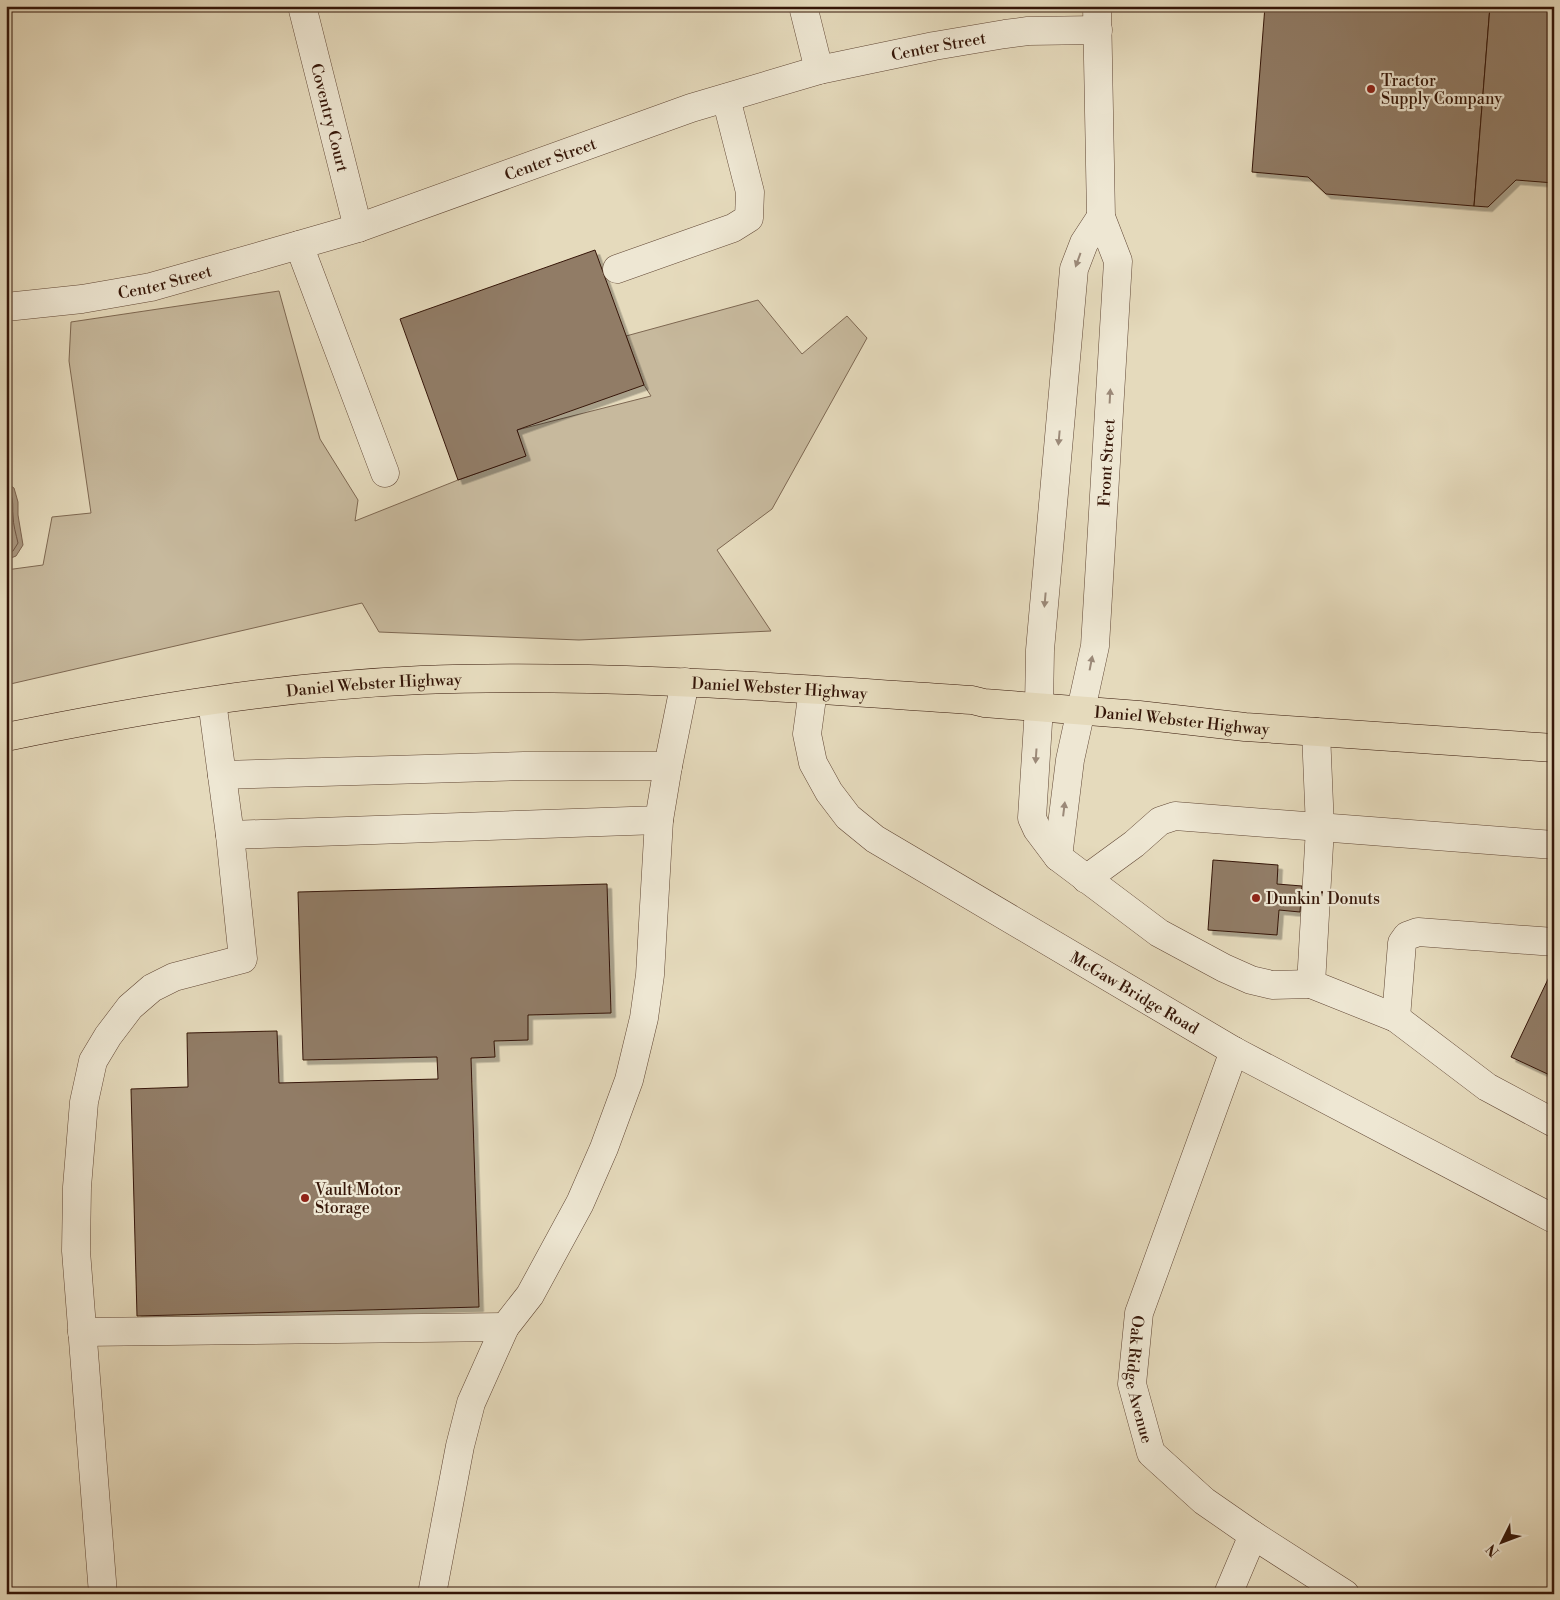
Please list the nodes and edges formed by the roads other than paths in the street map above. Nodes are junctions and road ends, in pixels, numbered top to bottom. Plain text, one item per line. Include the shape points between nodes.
1 (302, 6) edge
2 (803, 6) edge
3 (1097, 18) edge
4 (819, 70) junction
5 (726, 98) junction
6 (1101, 217) junction
7 (358, 228) junction
8 (300, 245) junction
9 (618, 269) dead end
10 (6, 307) edge
11 (385, 473) dead end
12 (685, 682) junction
13 (813, 690) junction
14 (212, 701) junction
15 (1039, 707) junction
16 (1082, 711) junction
17 (1316, 732) junction
18 (6, 738) edge
19 (1554, 748) edge
20 (668, 766) junction
21 (222, 775) junction
22 (659, 820) junction
23 (1320, 828) junction
24 (230, 835) junction
25 (1554, 845) edge
26 (1058, 857) junction
27 (1086, 878) junction
28 (1554, 942) edge
29 (1311, 984) junction
30 (1396, 1018) junction
31 (1234, 1051) junction
32 (1554, 1122) edge
33 (1554, 1219) edge
34 (505, 1328) junction
35 (82, 1332) junction
36 (1253, 1535) junction
37 (102, 1594) edge
38 (432, 1594) edge
39 (1228, 1594) edge
40 (1345, 1594) edge

1 - 7 street, Coventry Court
2 - 4 street
3 - 4 street, Center Street
3 - 6 street, Front Street
4 - 5 street, Center Street
5 - 7 street, Center Street via 587,144
5 - 9 street via 750,192 749,218 733,228
6 -> 15 street via 1084,242 1074,270 1040,650
16 -> 6 street, Front Street via 1095,646 1118,261
7 - 8 street, Center Street
8 - 10 street, Center Street via 151,286 82,299
8 - 11 street
12 - 13 main road, Daniel Webster Highway
12 - 14 main road, Daniel Webster Highway via 529,678 420,680 314,688
12 - 20 street
13 - 15 main road, Daniel Webster Highway
13 - 31 street, McGaw Bridge Road via 807,734 813,763 848,817 875,840
14 - 18 main road, Daniel Webster Highway via 153,709
14 - 21 street
15 - 16 main road, Daniel Webster Highway
15 -> 26 street via 1032,818
16 - 17 main road, Daniel Webster Highway
26 -> 16 street, Front Street via 1070,760
17 - 19 main road, Daniel Webster Highway
17 - 23 street
20 - 21 street via 524,766
20 - 22 street
21 - 24 street
22 - 24 street
22 - 34 street via 650,975 644,1018 629,1080 580,1203 530,1295
23 - 25 street
23 - 27 street via 1176,816 1160,820 1134,844
23 - 29 street
24 - 35 street via 243,959 174,976 152,988 130,1008 93,1061 84,1102 77,1187 76,1251
26 - 27 street
27 - 29 street via 1159,933 1224,968 1272,985
28 - 30 street via 1418,932 1407,936 1402,943
29 - 30 street
30 - 32 street via 1487,1087
31 - 33 street, McGaw Bridge Road
31 - 36 street, Oak Ridge Avenue via 1139,1313 1132,1384 1151,1453 1204,1501
34 - 35 street
34 - 38 street via 471,1403
35 - 37 street
36 - 39 street
36 - 40 street, Oak Ridge Avenue

